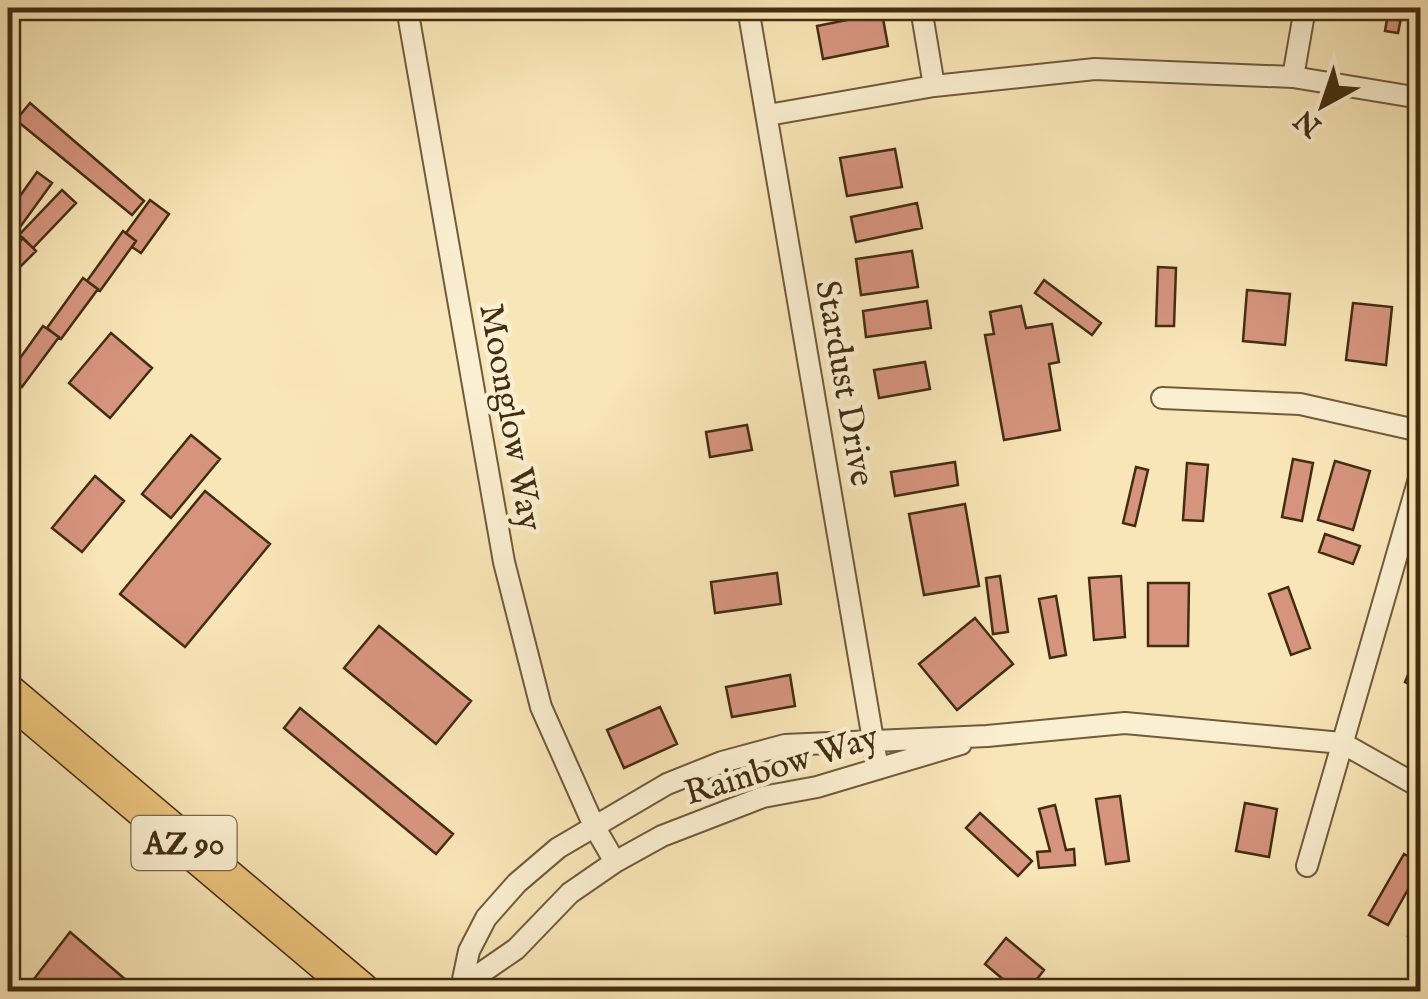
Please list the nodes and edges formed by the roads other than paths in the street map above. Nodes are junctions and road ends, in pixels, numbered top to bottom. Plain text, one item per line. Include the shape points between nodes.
1 (407, 8) edge
2 (748, 8) edge
3 (921, 8) edge
4 (1305, 8) edge
5 (1293, 76) junction
6 (934, 86) junction
7 (1420, 98) edge
8 (768, 116) junction
9 (1162, 398) dead end
10 (1420, 431) edge
11 (1420, 474) edge
12 (8, 694) edge
13 (987, 736) junction
14 (873, 739) junction
15 (1342, 743) junction
16 (878, 769) junction
17 (1420, 787) edge
18 (594, 826) junction
19 (615, 862) junction
20 (1307, 866) dead end
21 (345, 987) edge
22 (459, 988) edge

1 - 18 street, Moonglow Way via 504,562 541,707
2 - 8 street, Stardust Drive
3 - 6 street
4 - 5 street
5 - 6 street via 1095,69
5 - 7 street
6 - 8 street
8 - 14 street, Stardust Drive
9 - 10 street via 1300,404
11 - 15 street
12 - 21 highway, AZ 90
13 - 14 street, Rainbow Way
13 - 15 street, Rainbow Way via 1125,724
13 - 16 street, Rainbow Way
14 - 16 street, Stardust Drive
14 - 18 street, Rainbow Way via 785,745 722,762
15 - 17 street, Rainbow Way
15 - 20 street
16 - 19 street, Rainbow Way via 708,815
18 - 19 street, Moonglow Way
18 - 22 street, Rainbow Way via 558,848 486,918
19 - 22 street, Rainbow Way via 570,893 516,949

